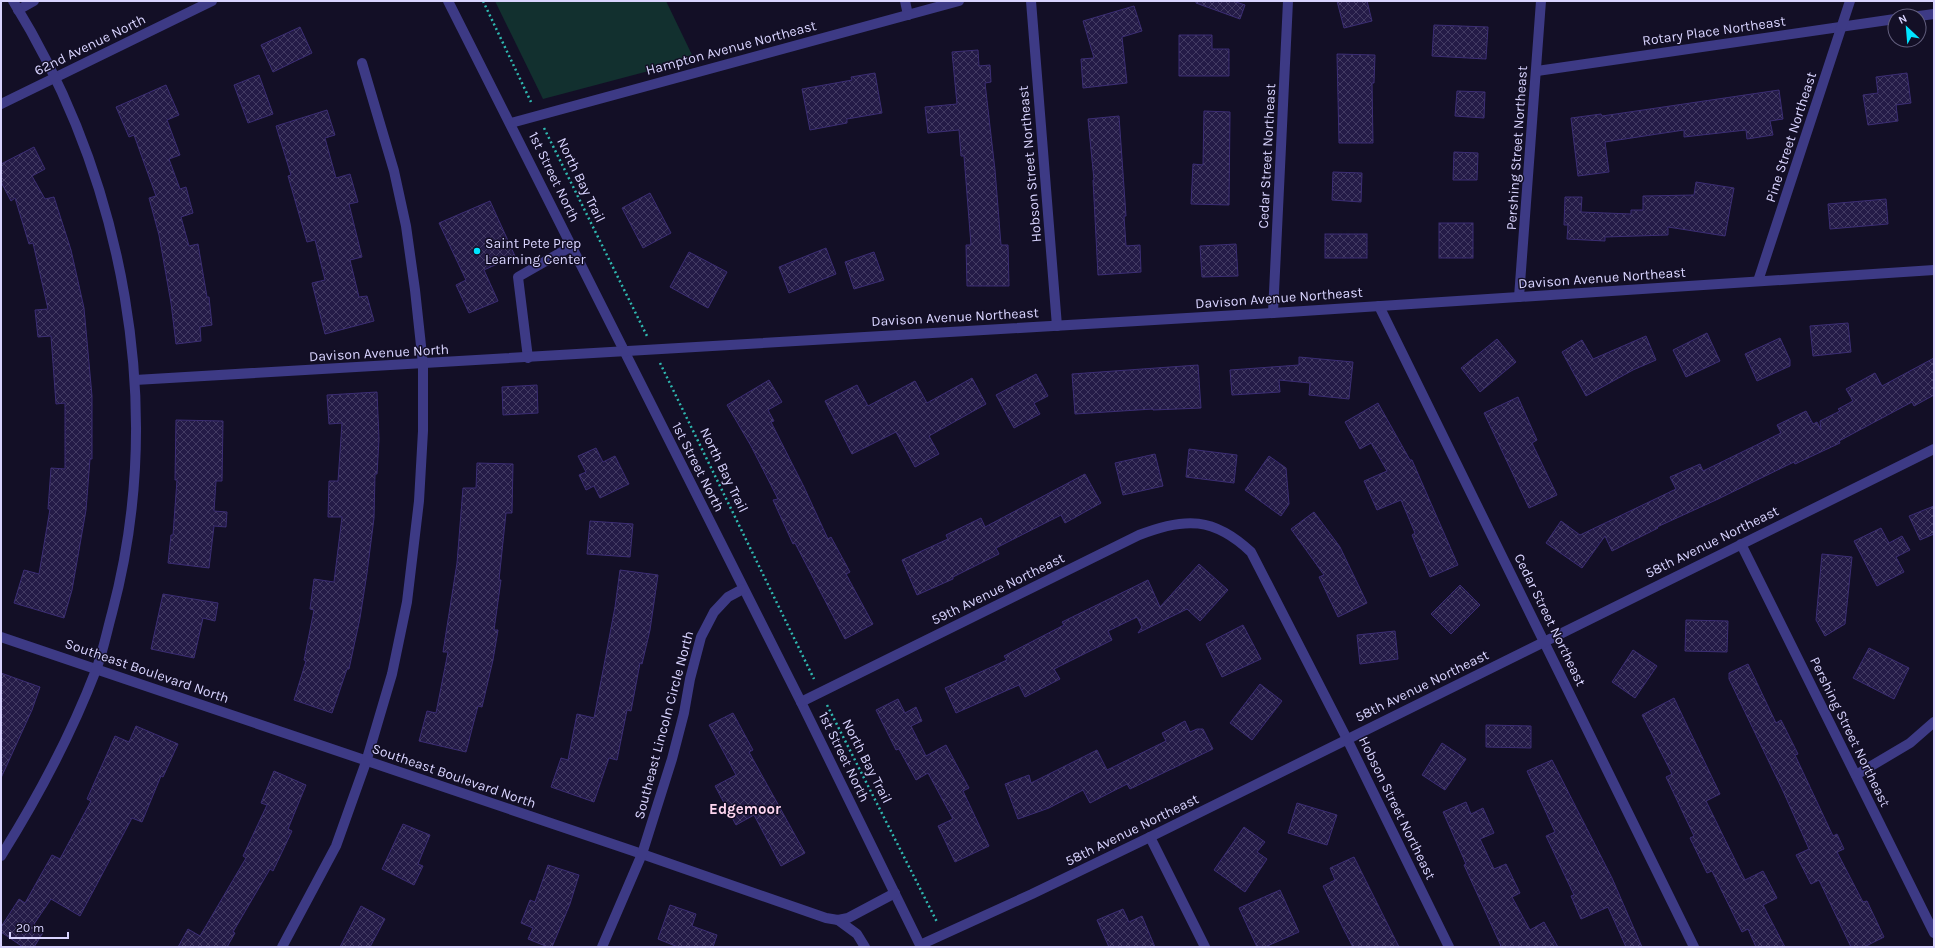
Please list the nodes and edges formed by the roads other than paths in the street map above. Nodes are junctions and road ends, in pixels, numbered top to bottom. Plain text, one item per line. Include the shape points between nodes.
1 (13, 1) edge
2 (34, 1) edge
3 (212, 1) edge
4 (448, 1) edge
5 (905, 1) edge
6 (959, 1) edge
7 (1030, 1) edge
8 (1288, 1) edge
9 (1541, 1) edge
10 (1850, 1) edge
11 (18, 10) junction
12 (908, 15) junction
13 (1887, 20) edge
14 (1842, 26) junction
15 (362, 63) dead end
16 (1536, 71) junction
17 (55, 77) junction
18 (1, 104) edge
19 (511, 123) junction
20 (572, 246) junction
21 (1934, 270) edge
22 (1758, 282) junction
23 (1519, 297) junction
24 (1379, 306) junction
25 (1273, 313) junction
26 (1057, 326) junction
27 (625, 352) junction
28 (528, 358) junction
29 (423, 364) junction
30 (135, 380) junction
31 (1934, 449) edge
32 (1214, 526) joint
33 (1741, 544) junction
34 (743, 589) junction
35 (1, 637) edge
36 (1544, 641) junction
37 (97, 668) junction
38 (801, 702) junction
39 (1934, 722) edge
40 (1348, 739) junction
41 (366, 762) junction
42 (1856, 775) junction
43 (1150, 838) junction
44 (642, 854) junction
45 (1, 856) edge
46 (895, 893) junction
47 (838, 920) junction
48 (1934, 933) edge
49 (921, 946) edge
50 (282, 947) edge
51 (602, 947) edge
52 (865, 947) edge
53 (1204, 947) edge
54 (1449, 947) edge
55 (1694, 947) edge

1 - 11 street
2 - 11 street
3 - 17 street, 62nd Avenue North
4 - 19 street, 1st Street North
5 - 12 street
6 - 12 street, Hampton Avenue Northeast
7 - 26 street, Hobson Street Northeast
8 - 25 street, Cedar Street Northeast
9 - 16 street, Pershing Street Northeast
10 - 14 street, Pine Street Northeast
11 - 17 street
12 - 19 street, Hampton Avenue Northeast
13 - 14 street, Rotary Place Northeast
14 - 16 street, Rotary Place Northeast
14 - 22 street, Pine Street Northeast
15 - 29 street via 394,172 406,226
16 - 23 street, Pershing Street Northeast
17 - 18 street, 62nd Avenue North
17 - 30 street via 77,125 107,214 125,295
19 - 20 street, 1st Street North
20 - 27 street, 1st Street North
20 - 28 street via 518,277
21 - 22 street, Davison Avenue Northeast
22 - 23 street, Davison Avenue Northeast
23 - 24 street, Davison Avenue Northeast
24 - 25 street, Davison Avenue Northeast
24 - 36 street, Cedar Street Northeast
25 - 26 street, Davison Avenue Northeast
26 - 27 street, Davison Avenue Northeast
27 - 28 street, Davison Avenue North
27 - 34 street, 1st Street North
28 - 29 street, Davison Avenue North
29 - 30 street, Davison Avenue North
29 - 41 street via 419,501 407,602 392,674
30 - 37 street via 135,450 131,516 119,584
31 - 33 street, 58th Avenue Northeast
32 - 38 street, 59th Avenue Northeast via 1188,523 1163,526 1139,535
32 - 40 street, Hobson Street Northeast via 1235,537 1251,552
33 - 36 street, 58th Avenue Northeast
33 - 42 street, Pershing Street Northeast
34 - 38 street, 1st Street North
34 - 44 street, Southeast Lincoln Circle North via 728,598 714,612 701,637 672,759
35 - 37 street, Southeast Boulevard North
36 - 40 street, 58th Avenue Northeast
36 - 55 street, Cedar Street Northeast
37 - 41 street, Southeast Boulevard North
37 - 45 street via 59,753 26,816
38 - 46 street, 1st Street North
39 - 42 street via 1910,742
40 - 43 street, 58th Avenue Northeast
40 - 54 street, Hobson Street Northeast
41 - 44 street, Southeast Boulevard North
41 - 50 street via 336,846
42 - 48 street, Pershing Street Northeast
43 - 49 street, 58th Avenue Northeast
43 - 53 street
44 - 47 street, Southeast Boulevard North
44 - 51 street, Southeast Lincoln Circle North
46 - 47 street via 848,918
46 - 49 street, 1st Street North
47 - 52 street via 857,934

